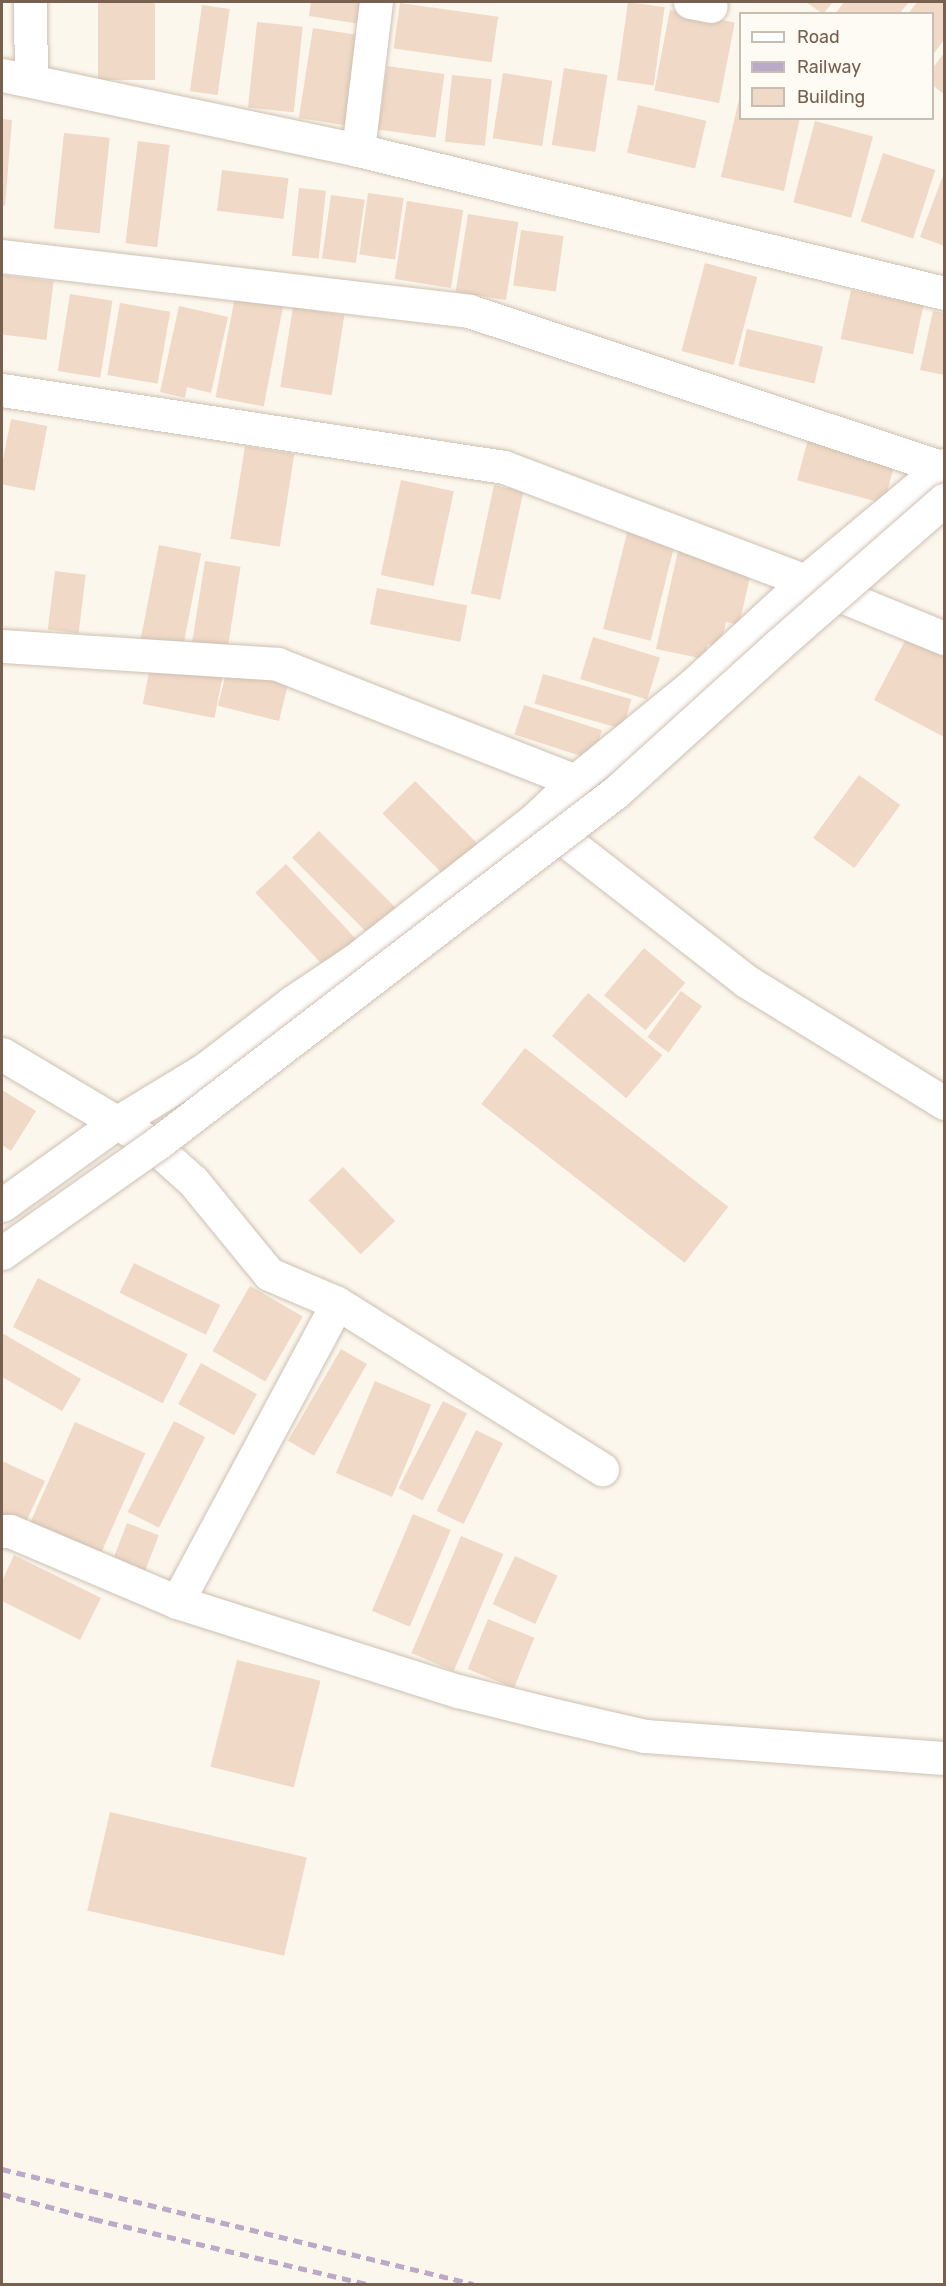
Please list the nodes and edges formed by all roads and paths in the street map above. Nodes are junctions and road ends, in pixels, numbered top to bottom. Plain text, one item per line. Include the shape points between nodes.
1 (30, 2) edge
2 (376, 2) edge
3 (16, 77) edge
4 (358, 150) junction
5 (2, 256) edge
6 (945, 293) edge
7 (2, 390) edge
8 (944, 466) edge
9 (945, 500) edge
10 (805, 581) junction
11 (945, 638) edge
12 (2, 646) edge
13 (575, 781) junction
14 (536, 818) junction
15 (2, 1054) edge
16 (945, 1102) edge
17 (116, 1123) junction
18 (2, 1205) edge
19 (2, 1253) edge
20 (337, 1303) junction
21 (602, 1469) dead end
22 (2, 1531) edge
23 (177, 1602) junction
24 (945, 1758) edge

1 - 3 street
2 - 4 street
3 - 4 street
4 - 6 street
5 - 8 street via 469,311
7 - 10 street via 504,467
8 - 10 street
9 - 19 street, bridge via 616,792 158,1143
10 - 11 street
10 - 13 street via 695,683
12 - 13 street via 278,664
13 - 14 street
14 - 16 street via 746,981
14 - 17 street via 355,960 205,1069
15 - 17 street
17 - 18 street
17 - 20 street via 148,1141 193,1181 269,1274
20 - 21 street
20 - 23 street
22 - 23 street via 10,1531
23 - 24 street via 458,1691 645,1736

